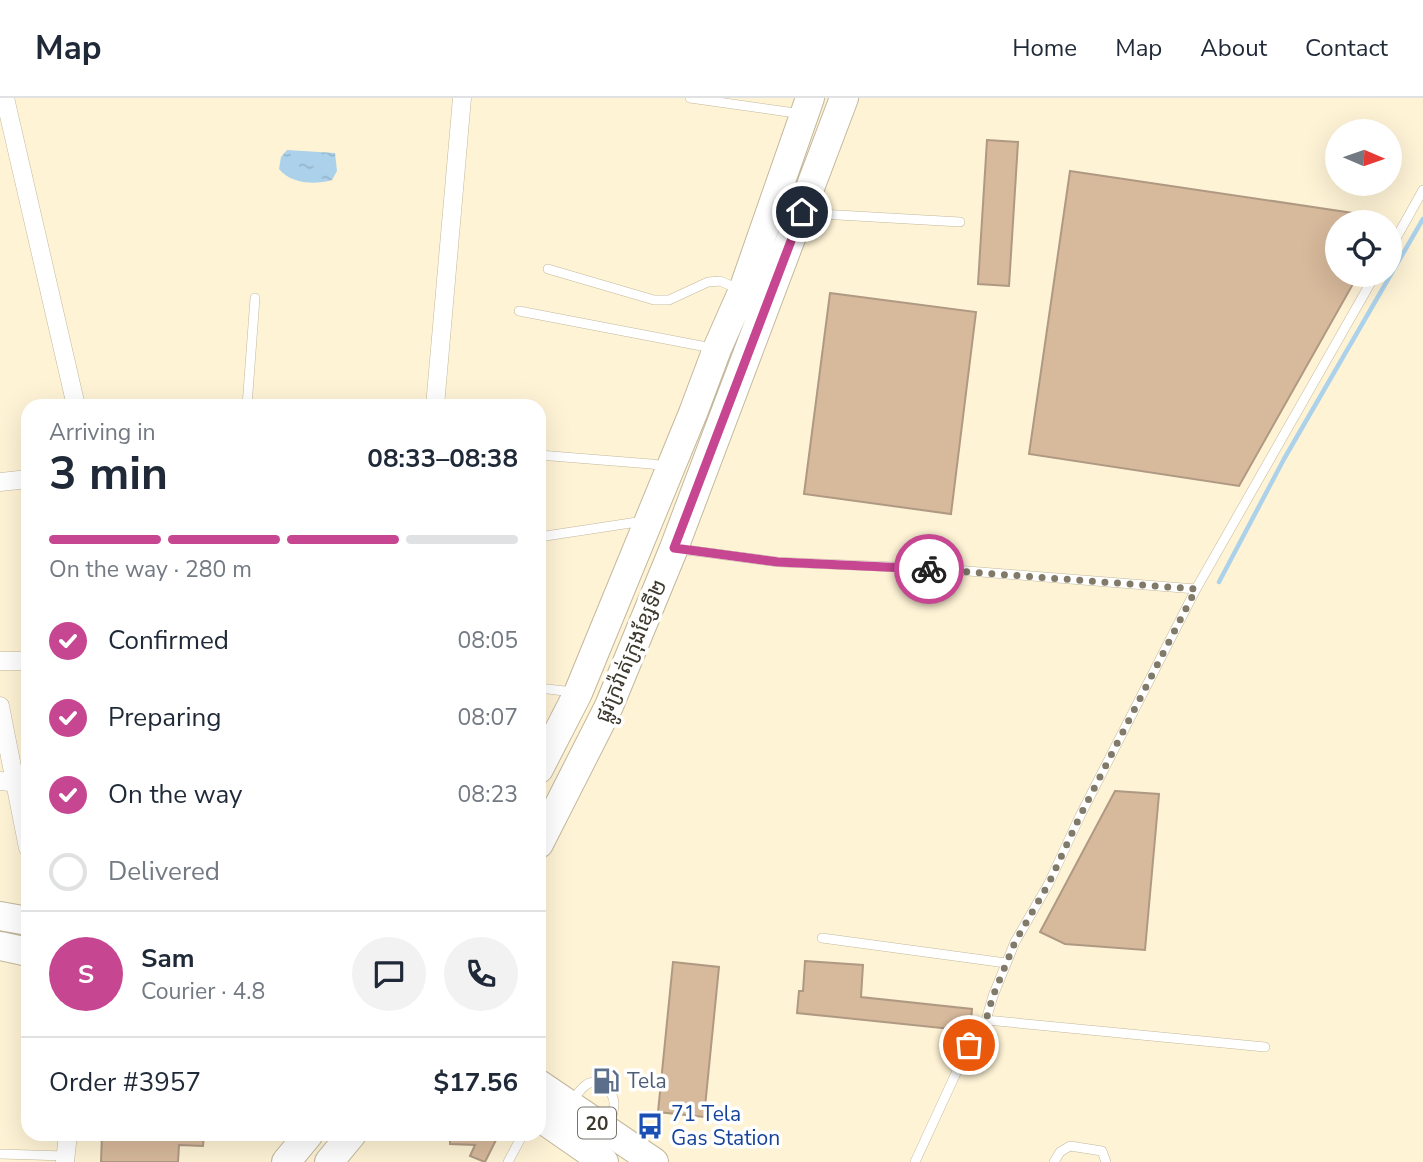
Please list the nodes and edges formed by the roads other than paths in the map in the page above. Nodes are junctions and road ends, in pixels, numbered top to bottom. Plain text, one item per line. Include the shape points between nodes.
1 (5, 98) edge
2 (462, 98) edge
3 (690, 98) edge
4 (844, 98) edge
5 (807, 106) edge
6 (1423, 190) edge
7 (802, 212) junction
8 (960, 222) dead end
9 (1402, 228) edge
10 (548, 269) dead end
11 (1368, 287) edge
12 (743, 290) junction
13 (255, 298) dead end
14 (519, 311) dead end
15 (717, 349) junction
16 (74, 399) edge
17 (248, 399) edge
18 (436, 399) edge
19 (693, 412) junction
20 (723, 423) junction
21 (546, 456) edge
22 (671, 467) junction
23 (21, 480) edge
24 (0, 482) edge
25 (650, 521) junction
26 (546, 536) edge
27 (674, 548) junction
28 (1196, 589) junction
29 (0, 661) edge
30 (21, 661) edge
31 (546, 689) edge
32 (578, 693) junction
33 (0, 706) edge
34 (546, 755) edge
35 (14, 783) edge
36 (21, 816) edge
37 (546, 831) edge
38 (0, 916) edge
39 (21, 919) edge
40 (822, 938) dead end
41 (0, 946) edge
42 (21, 950) edge
43 (1006, 963) junction
44 (986, 1020) junction
45 (1265, 1047) dead end
46 (546, 1089) edge
47 (546, 1122) edge
48 (67, 1141) edge
49 (303, 1141) edge
50 (346, 1141) edge
51 (519, 1141) edge
52 (0, 1154) edge
53 (65, 1159) edge
54 (286, 1162) edge
55 (329, 1162) edge
56 (508, 1162) edge
57 (604, 1162) edge
58 (654, 1162) edge
59 (915, 1162) edge
60 (1054, 1162) edge
61 (1106, 1162) edge

1 - 16 street
2 - 18 street
3 - 5 lane
4 - 7 main road, ផ្លូវក្រវ៉ាត់ក្រុងខ្សែទី២
5 - 12 main road, ផ្លូវក្រវ៉ាត់ក្រុងខ្សែទី២
6 - 9 lane
7 - 8 lane
7 - 20 main road, ផ្លូវក្រវ៉ាត់ក្រុងខ្សែទី២
10 - 12 lane via 654,300 669,300 708,282 720,281
11 - 28 lane
12 - 15 main road, ផ្លូវក្រវ៉ាត់ក្រុងខ្សែទី២
13 - 17 lane
14 - 15 lane
15 - 19 main road, ផ្លូវក្រវ៉ាត់ក្រុងខ្សែទី២
19 - 20 main road
19 - 22 main road, ផ្លូវក្រវ៉ាត់ក្រុងខ្សែទី២
20 - 27 main road, ផ្លូវក្រវ៉ាត់ក្រុងខ្សែទី២
21 - 22 lane
22 - 25 main road, ផ្លូវក្រវ៉ាត់ក្រុងខ្សែទី២
23 - 24 street
25 - 26 lane
25 - 32 main road, ផ្លូវក្រវ៉ាត់ក្រុងខ្សែទី២
27 - 28 lane via 778,562 943,569
27 - 37 main road, ផ្លូវក្រវ៉ាត់ក្រុងខ្សែទី២ via 609,706
28 - 43 lane
29 - 30 street
31 - 32 lane
32 - 34 main road, ផ្លូវក្រវ៉ាត់ក្រុងខ្សែទី២
33 - 35 street
35 - 36 street
38 - 39 main road
40 - 43 lane
41 - 42 main road
43 - 44 lane
44 - 45 lane
44 - 59 lane via 969,1045
46 - 58 main road, 20
47 - 57 main road, 20
48 - 53 street
49 - 54 main road
50 - 55 main road
51 - 56 lane
52 - 53 lane
60 - 61 lane via 1070,1146 1102,1151

